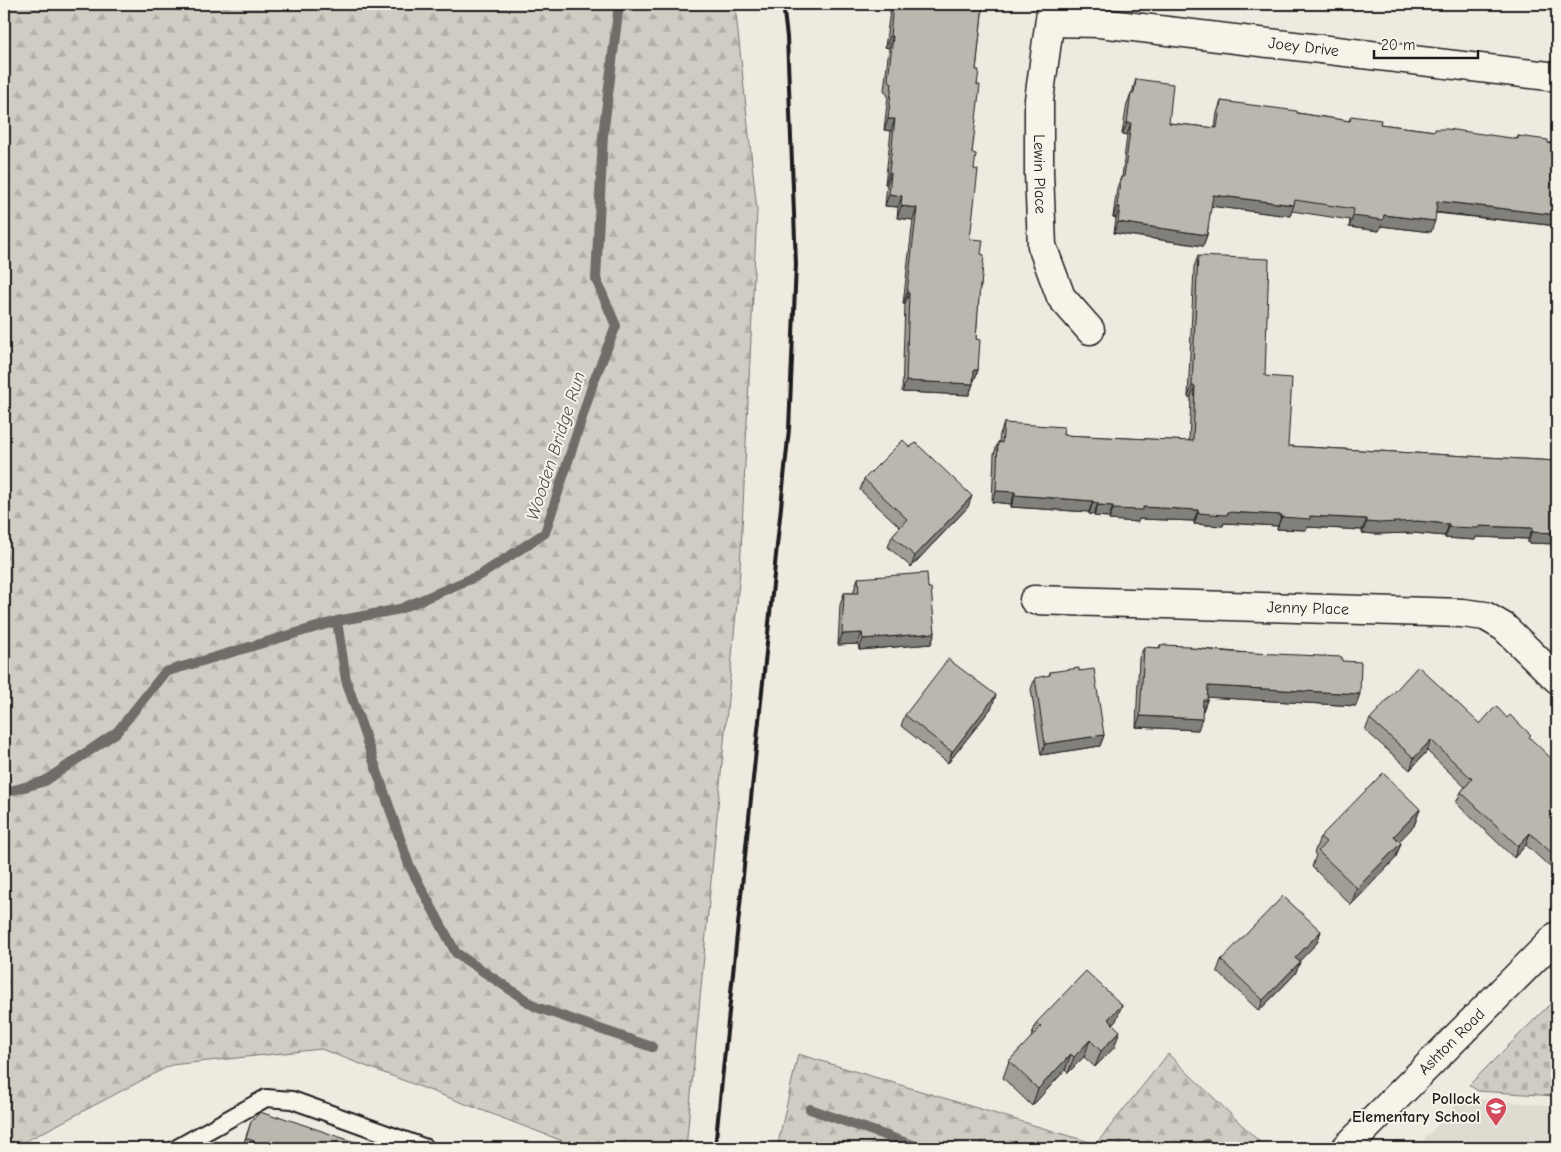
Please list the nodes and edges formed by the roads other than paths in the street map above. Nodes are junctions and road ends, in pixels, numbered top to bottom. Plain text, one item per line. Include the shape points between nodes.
1 (1051, 13) edge
2 (1557, 77) edge
3 (1090, 330) dead end
4 (1034, 600) dead end
5 (1557, 679) edge
6 (1557, 936) edge
7 (177, 1148) edge
8 (426, 1148) edge
9 (1346, 1148) edge

1 - 2 street, Joey Drive via 1100,23
1 - 3 street, Lewin Place via 1039,100 1042,246 1061,297
4 - 5 street, Jenny Place via 1485,616 1504,627
6 - 9 street, Ashton Road
7 - 8 lane via 266,1098 292,1100

